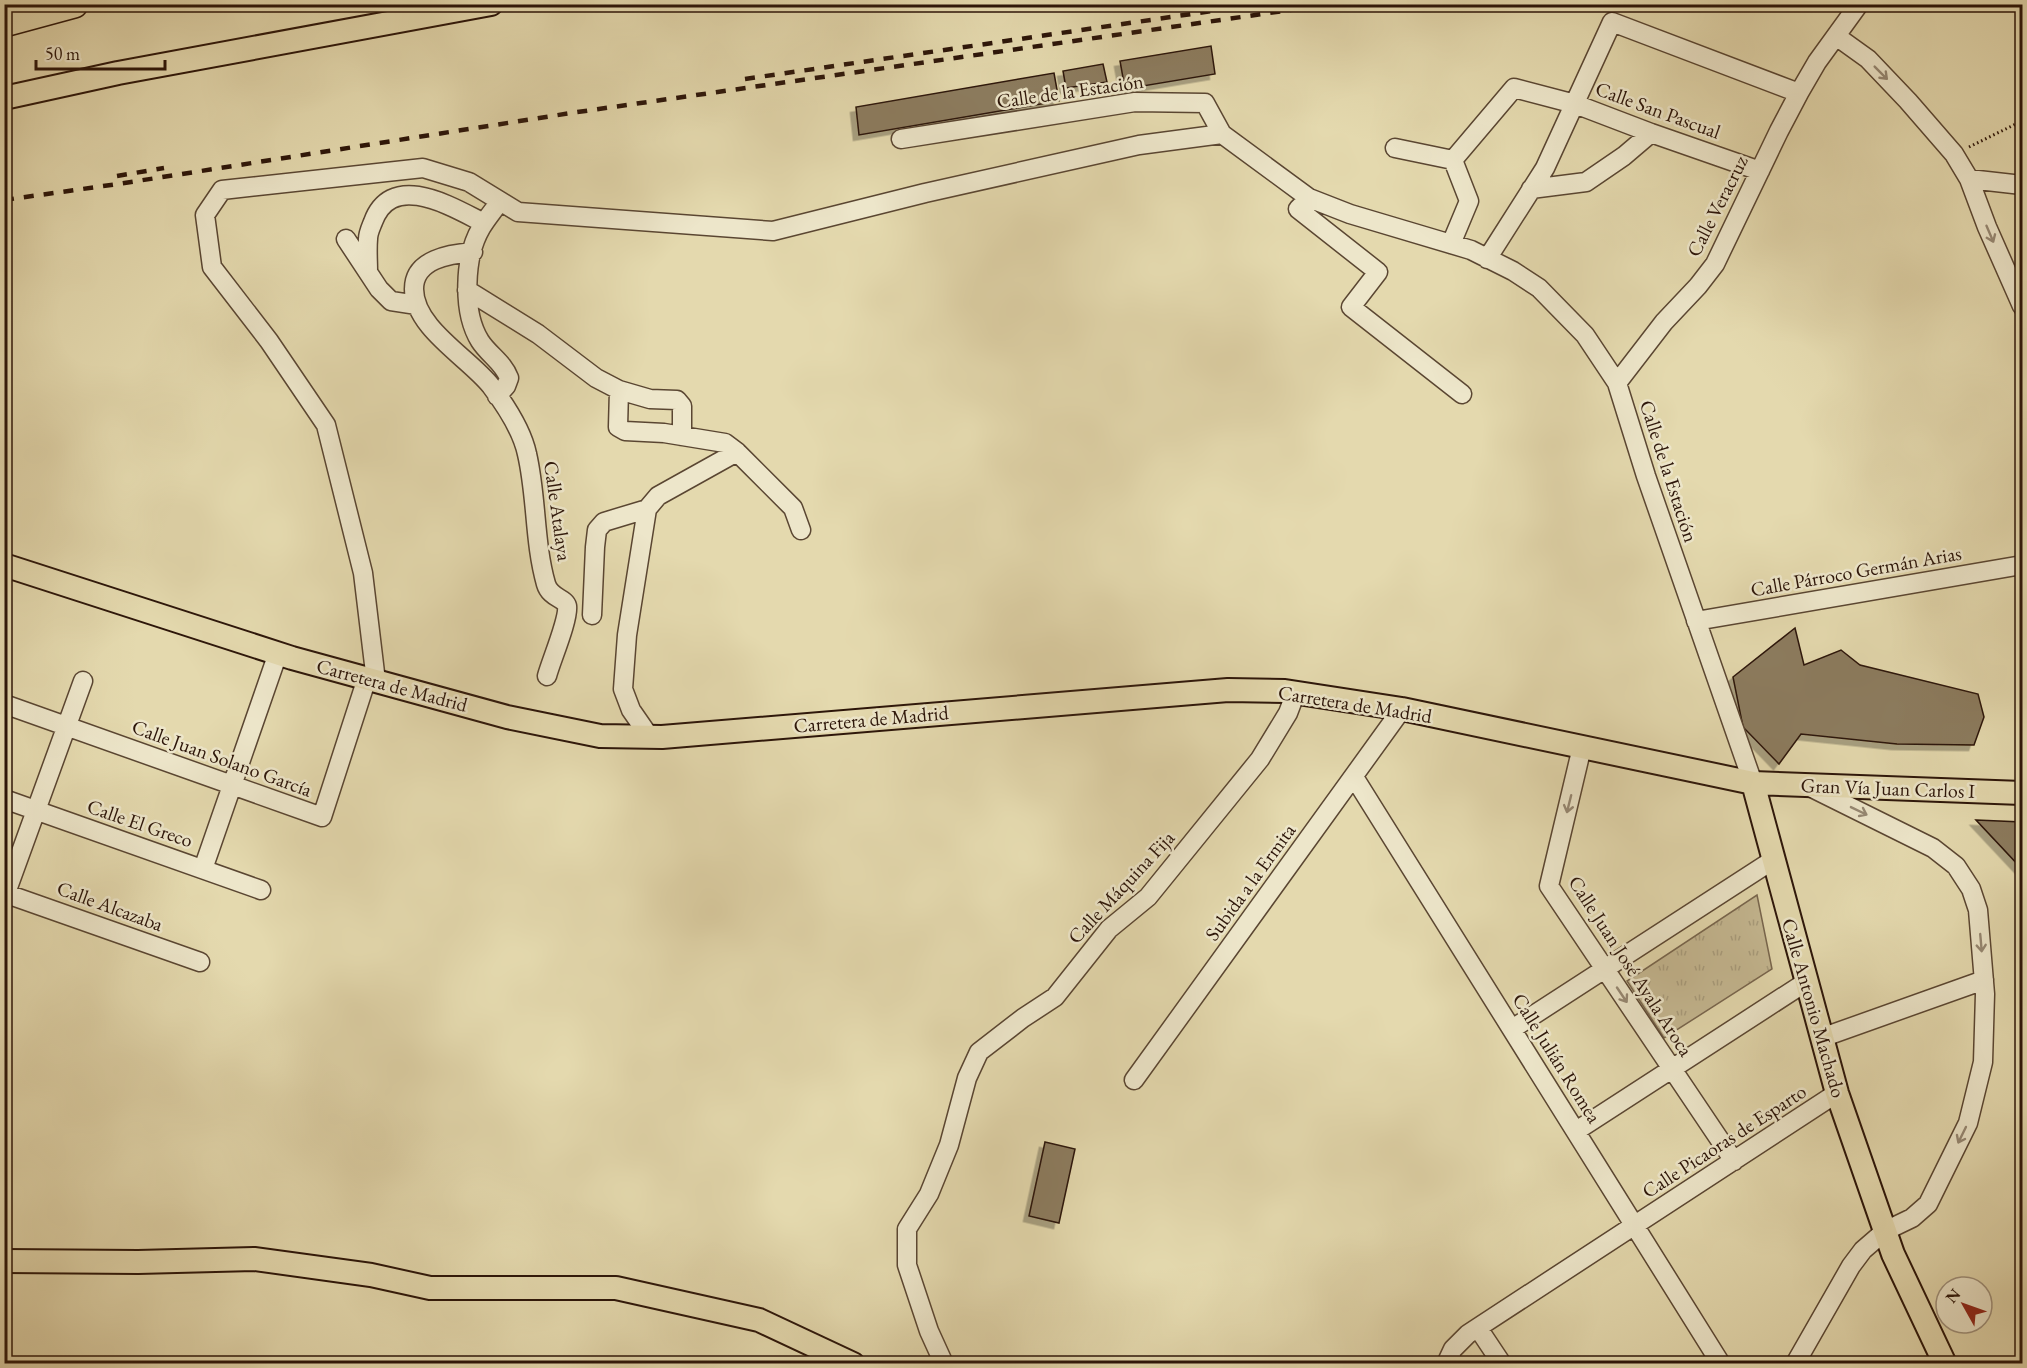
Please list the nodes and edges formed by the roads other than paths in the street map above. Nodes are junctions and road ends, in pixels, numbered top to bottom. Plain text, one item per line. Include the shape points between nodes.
1 (74, 4) edge
2 (491, 4) edge
3 (1859, 4) edge
4 (4, 23) edge
5 (1836, 36) junction
6 (1799, 93) junction
7 (4, 98) edge
8 (1575, 104) junction
9 (1651, 133) junction
10 (1222, 134) junction
11 (901, 139) dead end
12 (1395, 148) dead end
13 (1453, 160) junction
14 (1760, 171) junction
15 (1969, 179) junction
16 (2022, 185) edge
17 (1531, 189) junction
18 (1310, 198) junction
19 (500, 201) junction
20 (484, 223) junction
21 (346, 239) dead end
22 (1451, 244) junction
23 (473, 252) junction
24 (1487, 259) junction
25 (368, 272) junction
26 (467, 290) junction
27 (417, 305) junction
28 (2022, 306) edge
29 (1617, 383) junction
30 (494, 390) junction
31 (619, 390) junction
32 (1462, 394) dead end
33 (682, 436) junction
34 (737, 452) junction
35 (647, 509) junction
36 (801, 530) dead end
37 (4, 565) edge
38 (2022, 565) edge
39 (592, 615) dead end
40 (1696, 621) junction
41 (278, 653) junction
42 (547, 675) dead end
43 (372, 680) junction
44 (82, 681) dead end
45 (1296, 692) junction
46 (4, 704) edge
47 (1402, 709) junction
48 (66, 726) junction
49 (649, 736) junction
50 (1582, 747) junction
51 (1354, 777) junction
52 (1753, 783) junction
53 (232, 785) junction
54 (1806, 785) junction
55 (2022, 793) edge
56 (4, 799) edge
57 (35, 810) junction
58 (1773, 860) junction
59 (202, 869) junction
60 (261, 890) dead end
61 (5, 893) edge
62 (200, 962) dead end
63 (1605, 969) junction
64 (1984, 980) junction
65 (1806, 982) junction
66 (1512, 1029) junction
67 (1821, 1038) junction
68 (1672, 1069) junction
69 (1134, 1080) dead end
70 (1837, 1093) junction
71 (1576, 1131) junction
72 (1734, 1161) junction
73 (1635, 1225) junction
74 (1885, 1231) junction
75 (4, 1262) edge
76 (1478, 1328) junction
77 (853, 1364) edge
78 (944, 1364) edge
79 (1446, 1364) edge
80 (1502, 1364) edge
81 (1721, 1364) edge
82 (1795, 1364) edge
83 (1945, 1364) edge

1 - 4 highway
2 - 7 main road
3 - 5 street, Calle Veracruz
5 - 6 street, Calle Veracruz
5 -> 15 street via 1887,78 1954,154
6 - 8 street via 1612,22
6 - 14 street, Calle Veracruz
8 - 9 street, Calle San Pascual
8 - 13 street via 1514,88
8 - 17 street
9 - 14 street, Calle San Pascual
9 - 17 street via 1586,182
10 - 11 street, Calle de la Estación via 1205,103 1135,102
10 - 18 street, Calle de la Estación
10 - 19 street via 1139,145 773,231 518,212
12 - 13 street
13 - 22 street via 1469,201
14 - 29 street, Calle Veracruz via 1715,264
15 - 16 street
15 -> 28 street
17 - 24 street
18 - 22 street, Calle de la Estación
18 - 32 street via 1298,209 1378,272 1351,307
19 - 20 street
19 - 43 street via 469,182 423,168 222,190 205,215 212,267 326,425 363,573
20 - 23 street
20 - 25 street via 442,202 410,194 393,198 378,209 368,237
21 - 25 street
22 - 24 street, Calle de la Estación
23 - 26 street
23 - 27 street via 447,254 422,268 415,278
24 - 29 street, Calle de la Estación via 1539,288 1554,301 1585,334
25 - 27 street via 391,301
26 - 30 street via 480,341 505,368 509,378 506,386
26 - 31 street
27 - 30 street via 432,328
29 - 40 street, Calle de la Estación
30 - 42 street, Calle Atalaya via 527,452 538,552 547,587 567,606
31 - 33 street via 650,399 677,400 682,406
31 - 33 street via 618,427
33 - 34 street via 725,443
34 - 35 street via 658,496
34 - 36 street via 793,508
35 - 39 street via 604,522 597,530
35 - 49 street via 627,635 623,689 631,710
37 - 41 main road, Carretera de Madrid
38 - 40 street, Calle Párroco Germán Arias
40 - 52 street, Calle de la Estación
41 - 43 main road, Carretera de Madrid
41 - 53 street
43 - 49 main road, Carretera de Madrid via 507,717 600,736
43 - 53 street, Calle Juan Solano García via 322,817
44 - 48 street
45 - 47 main road, Carretera de Madrid
45 - 49 main road, Carretera de Madrid via 1228,690
45 - 78 street, Calle Máquina Fija via 1260,759 1148,897 1108,929 1055,997 980,1052 967,1078 949,1145 929,1194 908,1229 907,1265
46 - 48 street, Calle Juan Solano García
47 - 50 main road, Carretera de Madrid
47 - 51 street, Subida a la Ermita
48 - 53 street, Calle Juan Solano García
48 - 57 street
50 - 52 main road, Carretera de Madrid
50 -> 63 street, Calle Juan José Ayala Aroca via 1549,886
51 - 66 street, Calle Julián Romea
51 - 69 street, Subida a la Ermita
52 - 54 main road, Gran Vía Juan Carlos I
52 - 58 main road, Calle Antonio Machado
53 - 59 street
54 - 55 main road, Gran Vía Juan Carlos I
54 -> 64 street via 1933,848 1956,866 1971,889 1978,910
56 - 57 street, Calle El Greco
57 - 59 street, Calle El Greco
57 - 61 street
58 - 63 street
58 - 65 main road, Calle Antonio Machado
59 - 60 street, Calle El Greco
61 - 62 street, Calle Alcazaba
63 - 66 street
63 -> 68 street, Calle Juan José Ayala Aroca
64 - 67 street
64 -> 74 street via 1983,1062 1968,1123 1928,1204 1912,1218
65 - 67 main road, Calle Antonio Machado
65 - 68 street
66 - 71 street, Calle Julián Romea
67 - 70 main road, Calle Antonio Machado
68 - 71 street
68 - 72 street, Calle Juan José Ayala Aroca
70 - 72 street, Calle Picaoras de Esparto
70 - 74 main road, Calle Antonio Machado
71 - 73 street, Calle Julián Romea
72 - 73 street, Calle Picaoras de Esparto
73 - 76 street, Calle Picaoras de Esparto
73 - 81 street, Calle Julián Romea
74 - 82 street via 1851,1266
74 - 83 main road, Calle Antonio Machado
75 - 77 main road via 254,1259 371,1275 430,1288 616,1288 759,1320
76 - 79 street, Calle Picaoras de Esparto via 1453,1349
76 - 80 street

